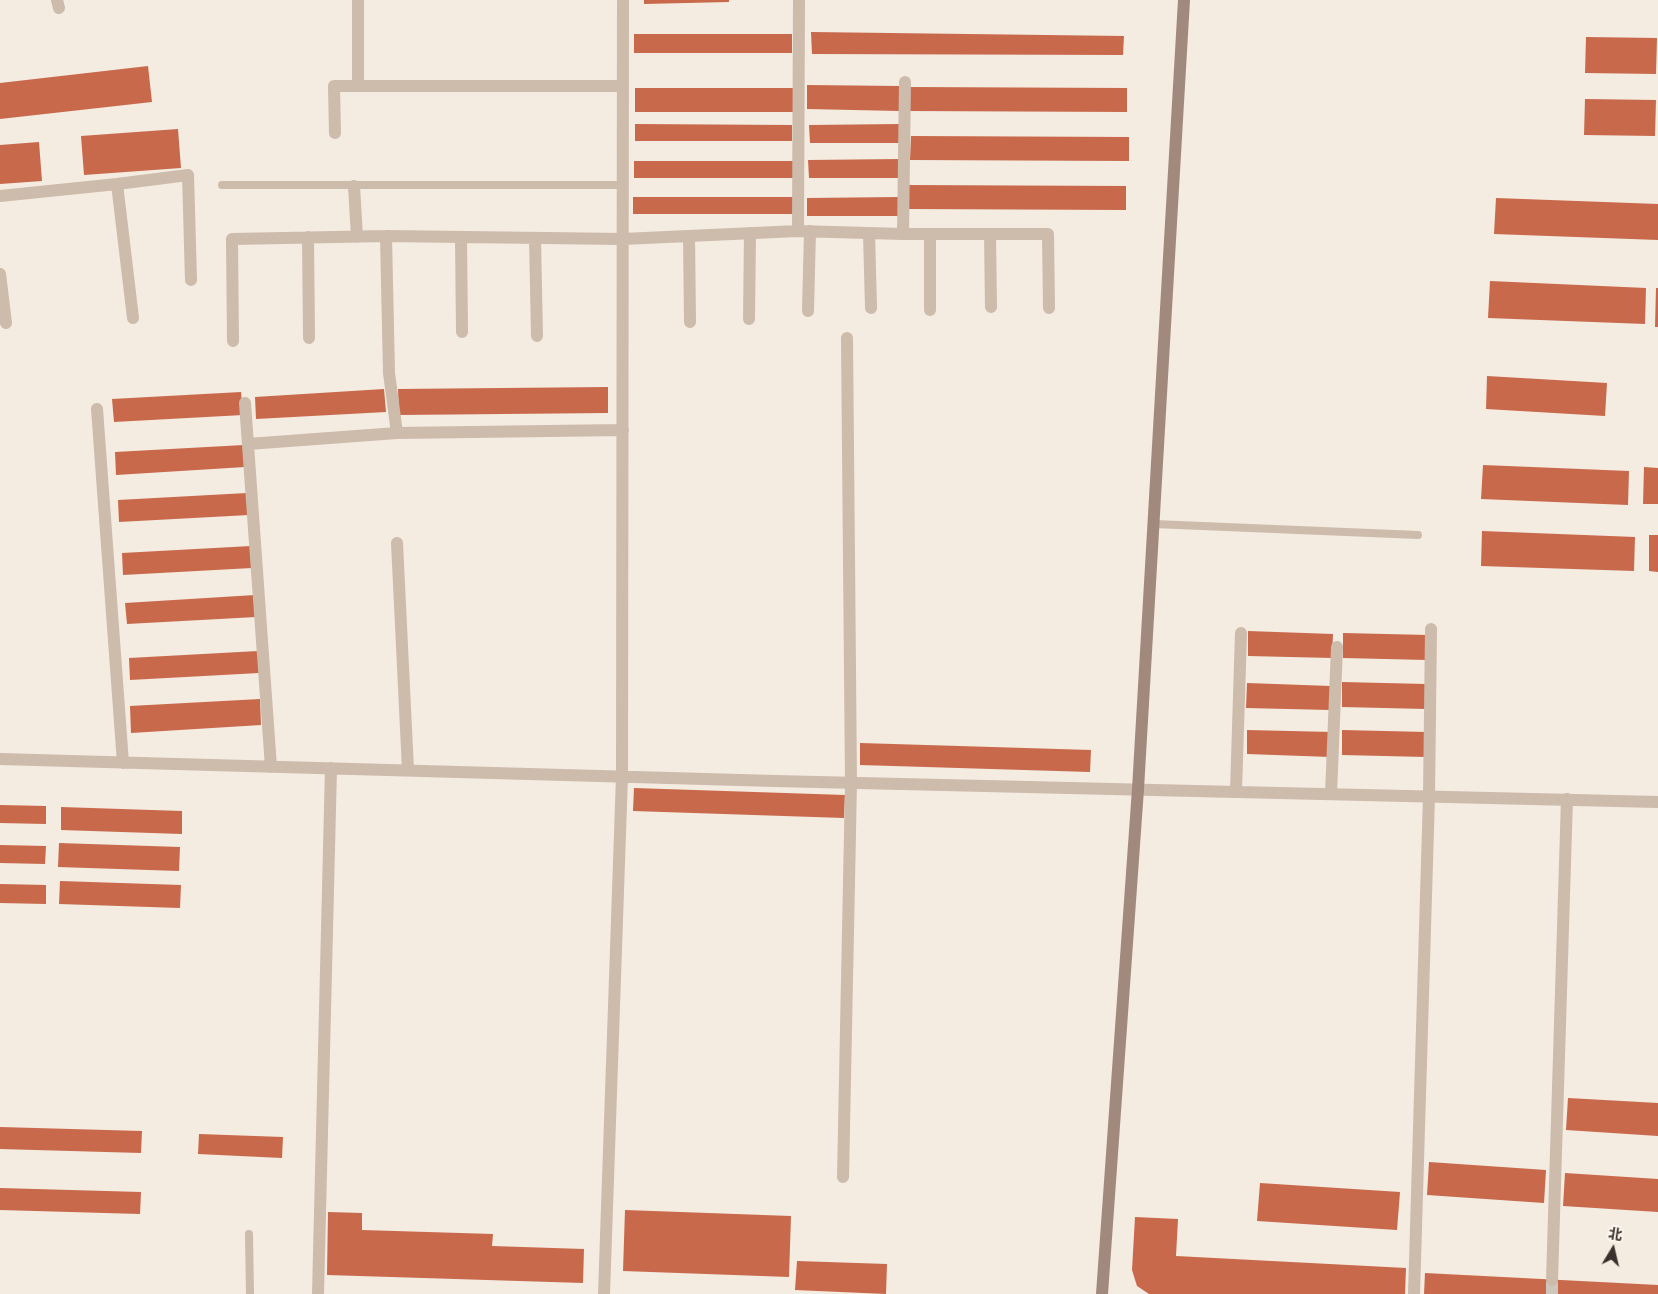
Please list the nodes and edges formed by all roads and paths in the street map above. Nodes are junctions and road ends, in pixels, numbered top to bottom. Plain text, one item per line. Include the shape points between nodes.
1 (358, 0) edge
2 (623, 0) edge
3 (799, 0) edge
4 (1184, 0) edge
5 (905, 82) dead end
6 (358, 86) junction
7 (623, 86) junction
8 (335, 133) dead end
9 (117, 184) junction
10 (623, 185) junction
11 (222, 186) dead end
12 (354, 186) junction
13 (0, 196) edge
14 (804, 231) junction
15 (750, 233) junction
16 (869, 233) junction
17 (903, 234) junction
18 (930, 234) junction
19 (990, 234) junction
20 (386, 236) junction
21 (690, 236) junction
22 (356, 237) junction
23 (461, 237) junction
24 (308, 238) junction
25 (535, 238) junction
26 (623, 239) junction
27 (0, 274) edge
28 (191, 280) dead end
29 (991, 307) dead end
30 (871, 308) dead end
31 (1049, 308) dead end
32 (930, 310) dead end
33 (808, 311) dead end
34 (133, 318) dead end
35 (749, 319) dead end
36 (690, 322) dead end
37 (6, 323) dead end
38 (462, 332) dead end
39 (538, 336) dead end
40 (309, 338) dead end
41 (847, 338) dead end
42 (233, 341) dead end
43 (245, 403) dead end
44 (97, 409) dead end
45 (623, 430) junction
46 (397, 433) junction
47 (248, 444) junction
48 (1154, 524) junction
49 (1418, 534) dead end
50 (397, 543) dead end
51 (1431, 629) dead end
52 (1241, 633) dead end
53 (1337, 647) dead end
54 (0, 759) edge
55 (123, 763) junction
56 (271, 767) junction
57 (331, 768) junction
58 (408, 770) junction
59 (622, 776) junction
60 (851, 783) junction
61 (1138, 789) junction
62 (1236, 791) junction
63 (1332, 794) junction
64 (1429, 796) junction
65 (1567, 800) junction
66 (1658, 802) edge
67 (843, 1177) dead end
68 (249, 1234) dead end
69 (1552, 1280) tunnel mouth
70 (250, 1294) edge
71 (318, 1294) edge
72 (604, 1294) edge
73 (1102, 1294) edge
74 (1414, 1294) edge

1 - 6 street
2 - 7 street
3 - 14 street
4 - 48 street
5 - 17 street
6 - 7 street
6 - 8 street via 334,86
7 - 10 street
9 - 13 street
9 - 28 street via 188,175
9 - 34 street
10 - 12 lane
10 - 26 street
11 - 12 lane
12 - 22 street
14 - 15 street
14 - 16 street
14 - 33 street
15 - 21 street
15 - 35 street
16 - 17 street
16 - 30 street
17 - 18 street
18 - 19 street
18 - 32 street
19 - 29 street
19 - 31 street via 1048,234
20 - 22 street
20 - 23 street
20 - 46 street via 388,373
21 - 26 street
21 - 36 street
22 - 24 street
23 - 25 street
23 - 38 street
24 - 40 street
24 - 42 street via 232,239
25 - 26 street
25 - 39 street
26 - 45 street
27 - 37 street
41 - 60 street
43 - 47 street
44 - 55 street
45 - 46 street
45 - 59 street
46 - 47 street
47 - 56 street
48 - 49 lane
48 - 61 street
50 - 58 street
51 - 64 street
52 - 62 street
53 - 63 street
54 - 55 street
55 - 56 street
56 - 57 street
57 - 58 street
57 - 71 street
58 - 59 street
59 - 60 street
59 - 72 street
60 - 61 street
60 - 67 street
61 - 62 street
61 - 73 street
62 - 63 street
63 - 64 street
64 - 65 street
64 - 74 street
65 - 66 street
65 - 69 street
68 - 70 lane

